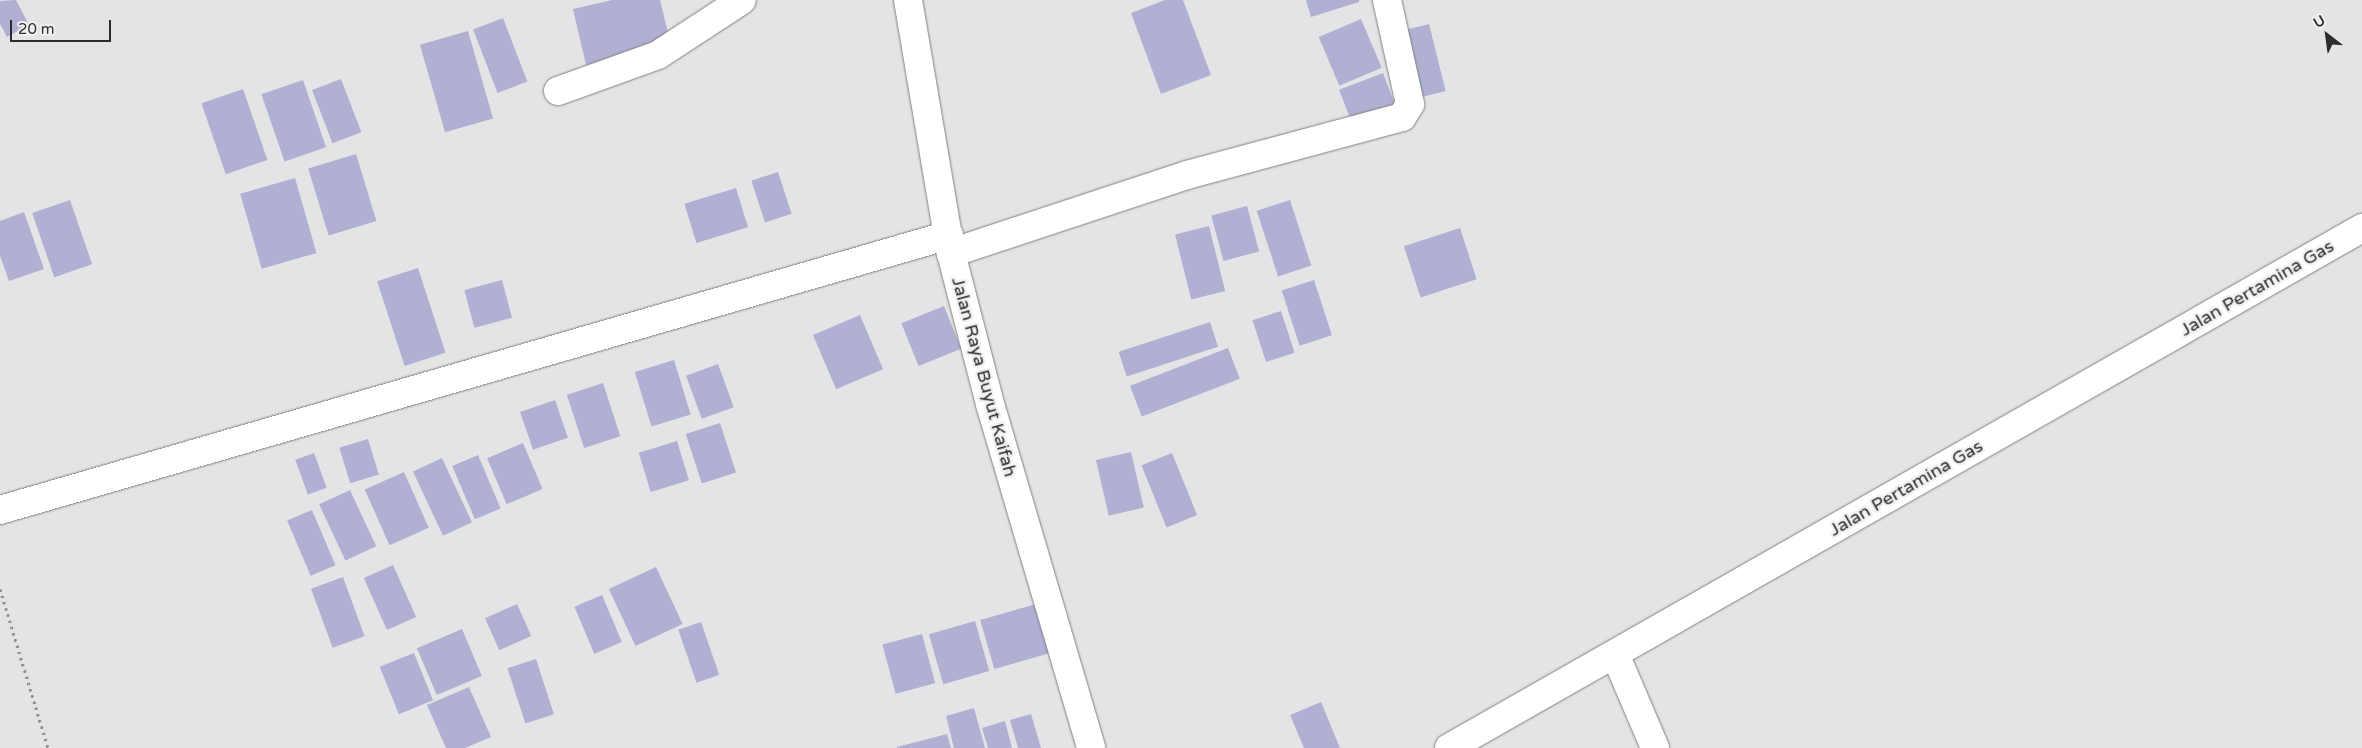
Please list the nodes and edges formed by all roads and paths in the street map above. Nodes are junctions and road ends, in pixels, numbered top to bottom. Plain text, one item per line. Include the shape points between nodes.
1 (742, 0) edge
2 (908, 0) edge
3 (1387, 0) edge
4 (558, 91) dead end
5 (2362, 228) edge
6 (950, 244) junction
7 (0, 510) edge
8 (0, 588) edge
9 (1615, 654) junction
10 (48, 748) edge
11 (1091, 748) edge
12 (1448, 748) edge
13 (1655, 748) edge

1 - 4 street via 658,55
2 - 6 street, Jalan Raya Buyut Kaifah
3 - 6 street via 1410,104 1402,118 1186,175
5 - 9 street, Jalan Pertamina Gas
6 - 7 street
6 - 11 street, Jalan Raya Buyut Kaifah via 990,404
8 - 10 path
9 - 12 street, Jalan Pertamina Gas
9 - 13 street

